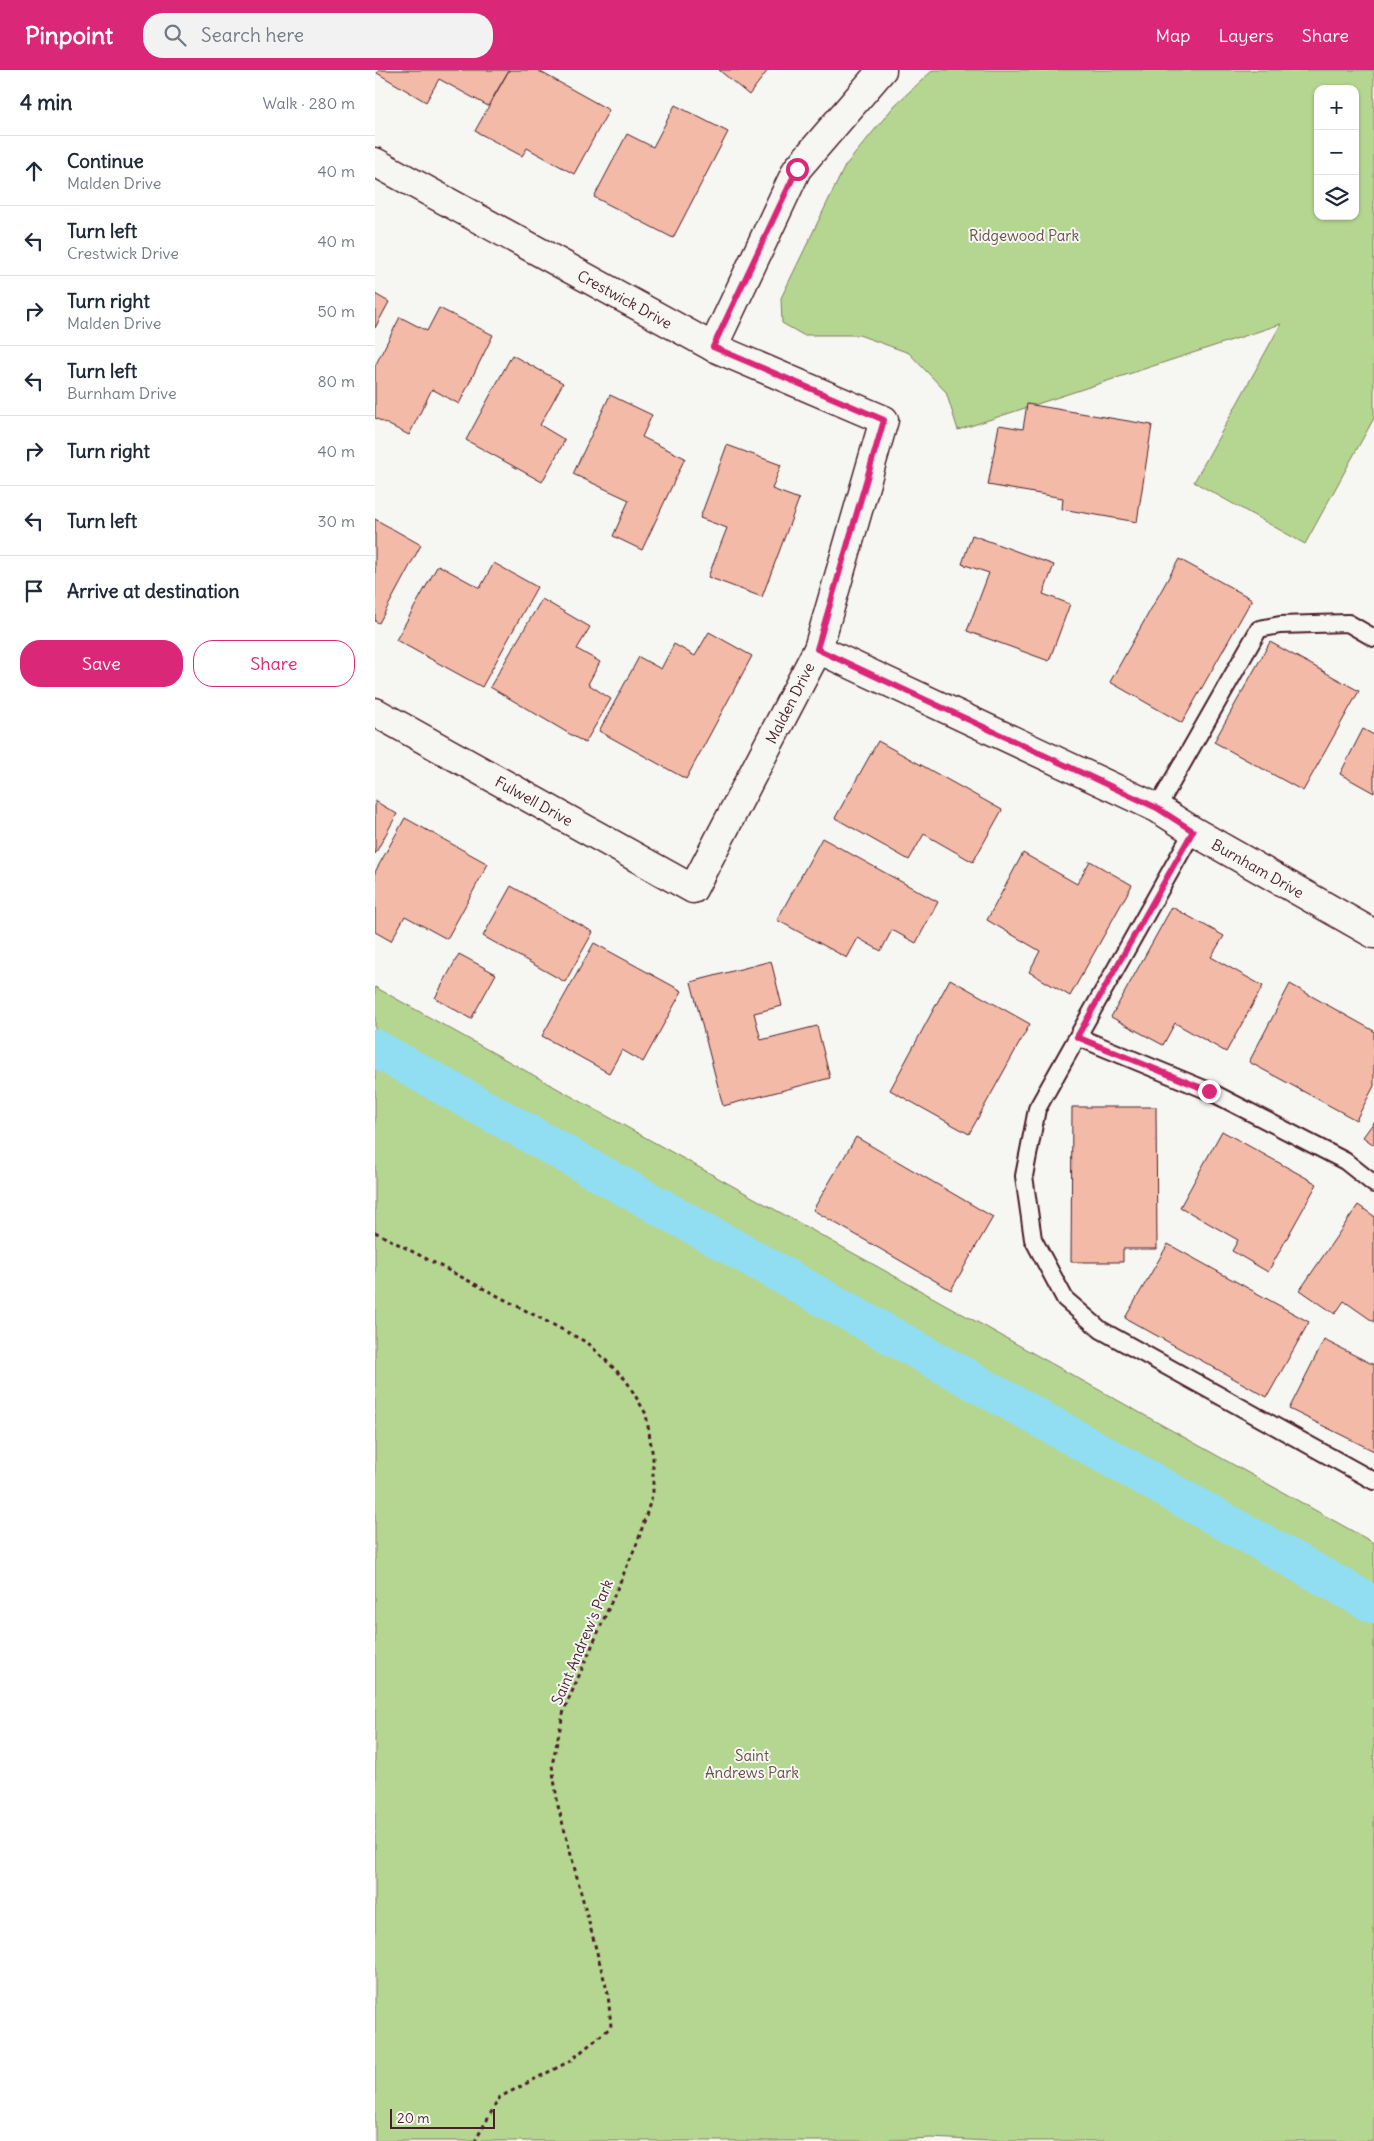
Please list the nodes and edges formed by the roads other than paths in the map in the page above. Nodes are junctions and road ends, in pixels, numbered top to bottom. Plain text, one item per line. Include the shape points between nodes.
1 (882, 70) edge
2 (375, 162) edge
3 (713, 347) junction
4 (884, 420) joint
5 (1374, 638) edge
6 (817, 649) junction
7 (375, 712) edge
8 (1157, 808) junction
9 (1193, 831) junction
10 (693, 889) joint
11 (1374, 934) edge
12 (1077, 1037) junction
13 (1374, 1184) edge
14 (1374, 1481) edge

1 - 3 street via 797,169
2 - 3 street, Crestwick Drive
3 - 4 street, Crestwick Drive
4 - 6 street, Malden Drive
5 - 8 lane via 1348,623 1280,625 1259,629
6 - 8 street, Burnham Drive
6 - 10 street, Malden Drive
7 - 10 street, Fulwell Drive
8 - 9 street, Burnham Drive
9 - 11 street, Burnham Drive
9 - 12 lane
12 - 13 lane via 1209,1091 1345,1161
12 - 14 lane via 1037,1108 1025,1176 1033,1239 1065,1299 1101,1330

